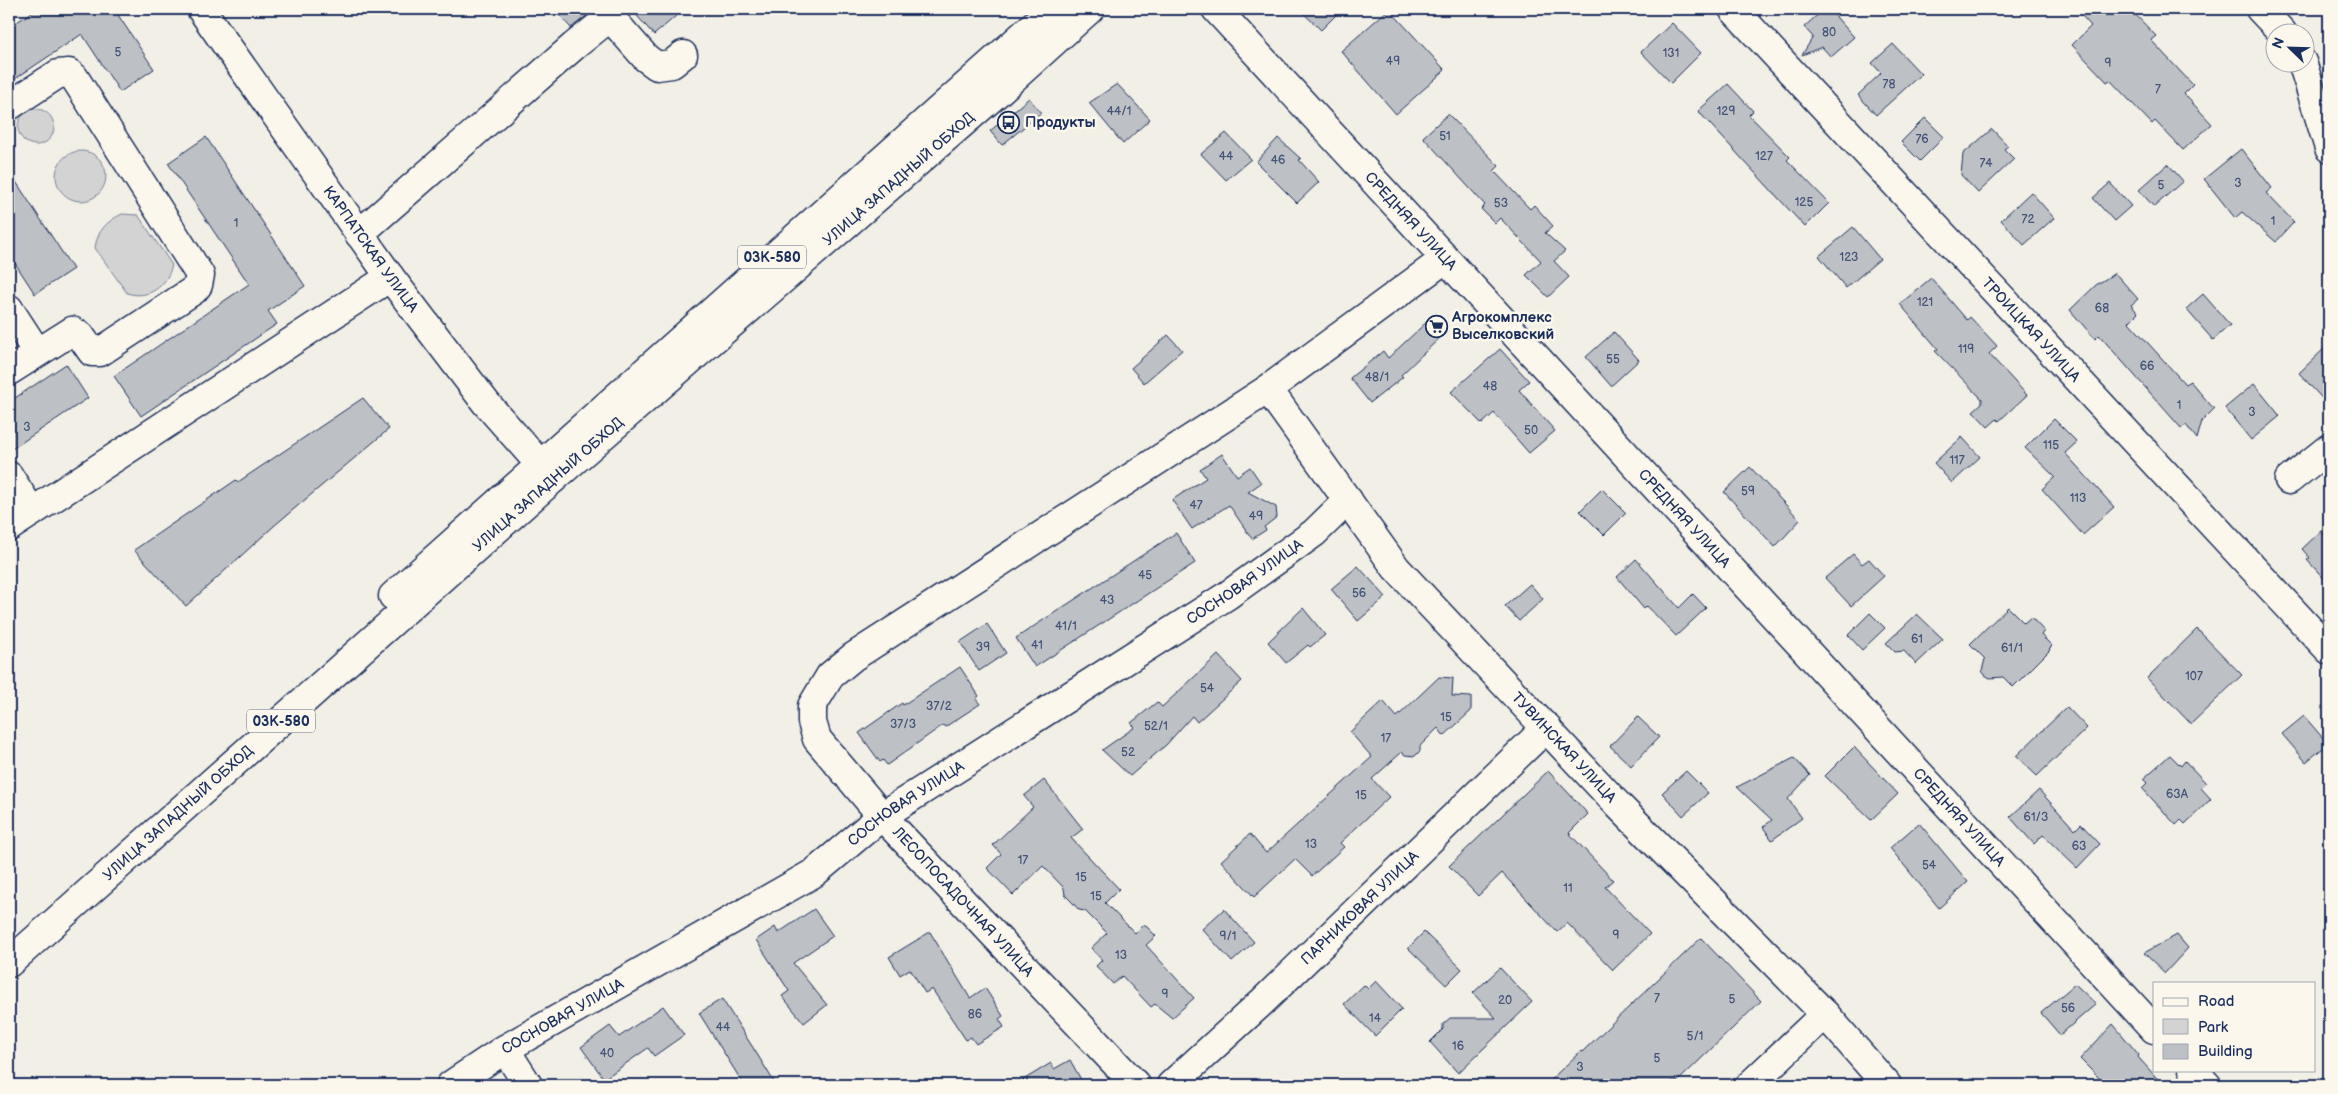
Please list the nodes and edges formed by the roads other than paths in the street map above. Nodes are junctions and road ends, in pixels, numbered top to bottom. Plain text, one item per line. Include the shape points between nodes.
1 (201, 9) edge
2 (1052, 9) edge
3 (1090, 9) edge
4 (1216, 9) edge
5 (1733, 9) edge
6 (2260, 9) edge
7 (611, 11) edge
8 (2272, 22) edge
9 (682, 56) dead end
10 (2305, 72) edge
11 (9, 106) edge
12 (2329, 148) edge
13 (359, 234) junction
14 (1445, 259) junction
15 (390, 277) junction
16 (9, 309) edge
17 (37, 352) junction
18 (9, 371) edge
19 (1268, 389) junction
20 (2329, 448) edge
21 (546, 471) junction
22 (9, 476) edge
23 (2289, 480) dead end
24 (1348, 500) junction
25 (32, 512) junction
26 (9, 527) edge
27 (2329, 650) edge
28 (1546, 727) junction
29 (882, 816) junction
30 (9, 938) edge
31 (9, 963) edge
32 (1825, 1014) junction
33 (2153, 1027) edge
34 (505, 1049) junction
35 (2195, 1072) edge
36 (451, 1085) edge
37 (528, 1085) edge
38 (1136, 1085) edge
39 (1171, 1085) edge
40 (1750, 1085) edge
41 (1887, 1085) edge
42 (2207, 1085) edge

1 - 13 main road, КАРПАТСКАЯ УЛИЦА
2 - 21 main road, УЛИЦА ЗАПАДНЫЙ ОБХОД / 03К-580
3 - 21 main road, УЛИЦА ЗАПАДНЫЙ ОБХОД / 03К-580 via 996,94
4 - 14 main road, СРЕДНЯЯ УЛИЦА
5 - 27 main road, ТРОИЦКАЯ УЛИЦА
6 - 8 main road
7 - 9 main road via 646,58 657,66 672,64
7 - 13 main road
10 - 12 main road
11 - 17 main road via 58,74 69,73 74,77 200,275 194,290 100,352 92,352 80,335 72,331
13 - 15 main road, КАРПАТСКАЯ УЛИЦА
14 - 19 main road
14 - 33 main road, СРЕДНЯЯ УЛИЦА
15 - 21 main road, КАРПАТСКАЯ УЛИЦА via 486,403
15 - 25 main road
16 - 17 main road
17 - 18 main road
19 - 24 main road, ТУВИНСКАЯ УЛИЦА
19 - 29 main road, ЛЕСОПОСАДОЧНАЯ УЛИЦА via 853,657 830,676 812,706 817,739
20 - 23 main road
21 - 30 main road, УЛИЦА ЗАПАДНЫЙ ОБХОД / 03К-580
21 - 31 main road, УЛИЦА ЗАПАДНЫЙ ОБХОД / 03К-580
22 - 25 main road
24 - 28 main road, ТУВИНСКАЯ УЛИЦА via 1396,568
24 - 29 main road, СОСНОВАЯ УЛИЦА via 1314,533 1228,595
25 - 26 main road
28 - 32 main road, ТУВИНСКАЯ УЛИЦА via 1618,805
28 - 39 main road, ПАРНИКОВАЯ УЛИЦА via 1263,1001
29 - 34 main road, СОСНОВАЯ УЛИЦА via 814,873
29 - 38 main road, ЛЕСОПОСАДОЧНАЯ УЛИЦА
32 - 40 main road
32 - 41 main road, ТУВИНСКАЯ УЛИЦА
34 - 36 main road, СОСНОВАЯ УЛИЦА
34 - 37 main road
35 - 42 main road

